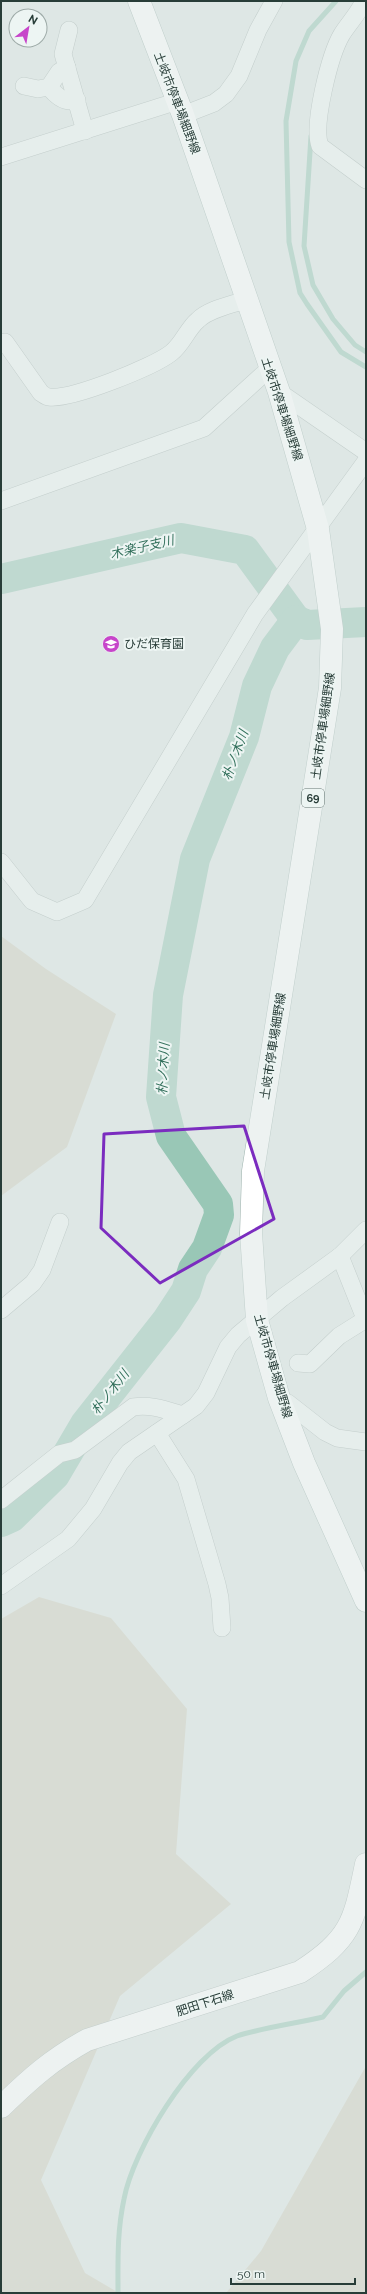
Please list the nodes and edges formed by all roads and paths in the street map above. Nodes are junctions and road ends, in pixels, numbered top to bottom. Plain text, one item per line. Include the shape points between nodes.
1 (139, 1) edge
2 (274, 1) edge
3 (364, 1) edge
4 (69, 30) dead end
5 (67, 67) junction
6 (24, 86) dead end
7 (49, 87) junction
8 (77, 100) junction
9 (181, 108) junction
10 (85, 130) junction
11 (1, 157) edge
12 (366, 180) edge
13 (245, 300) junction
14 (1, 344) edge
15 (270, 368) junction
16 (279, 392) junction
17 (365, 452) edge
18 (1, 501) edge
19 (318, 529) junction
20 (1, 862) edge
21 (60, 1222) dead end
22 (366, 1230) edge
23 (340, 1256) junction
24 (1, 1310) edge
25 (257, 1320) junction
26 (365, 1320) edge
27 (298, 1363) dead end
28 (281, 1402) junction
29 (183, 1415) junction
30 (157, 1433) junction
31 (366, 1442) edge
32 (1, 1500) edge
33 (1, 1586) edge
34 (366, 1600) edge
35 (222, 1628) dead end
36 (366, 1864) edge
37 (1, 2107) edge

1 - 9 main road, 土岐市停車場細野線 / 69
2 - 9 street via 258,30 239,76 226,94 214,103
3 - 12 street via 335,48 323,95 318,133 320,146
4 - 5 street via 63,54
5 - 7 street via 59,72
5 - 8 street
6 - 7 street via 38,89
7 - 8 street via 63,99 71,102
8 - 10 street
9 - 10 street
9 - 13 main road, 土岐市停車場細野線 / 69
10 - 11 street
13 - 14 street via 222,307 198,320 184,341 171,353 124,377 66,395 49,397 41,393 5,342
13 - 15 main road, 土岐市停車場細野線 / 69
15 - 16 main road, 土岐市停車場細野線 / 69
15 - 18 street via 204,428
16 - 17 street
16 - 19 main road, 土岐市停車場細野線 / 69
17 - 19 street
19 - 20 street via 255,614 85,900 57,912 32,901
19 - 25 main road, 土岐市停車場細野線 / 69 via 332,629 330,688 253,1171 251,1233
21 - 24 street via 42,1270 33,1283
22 - 23 street
23 - 25 street via 282,1298
23 - 26 street
25 - 28 main road, 土岐市停車場細野線 / 69
25 - 29 street via 228,1347 206,1393 196,1406
26 - 27 street via 339,1336 310,1364
28 - 31 street via 288,1403 325,1432 337,1438
28 - 34 main road, 土岐市停車場細野線 / 69 via 304,1463
29 - 30 street
29 - 32 street via 144,1405 133,1407 75,1450 59,1454
30 - 33 street via 128,1452 93,1509 68,1539
30 - 35 street via 186,1479 217,1584
36 - 37 main road, 肥田下石線 via 356,1911 344,1936 324,1956 300,1972 87,2040 56,2058

